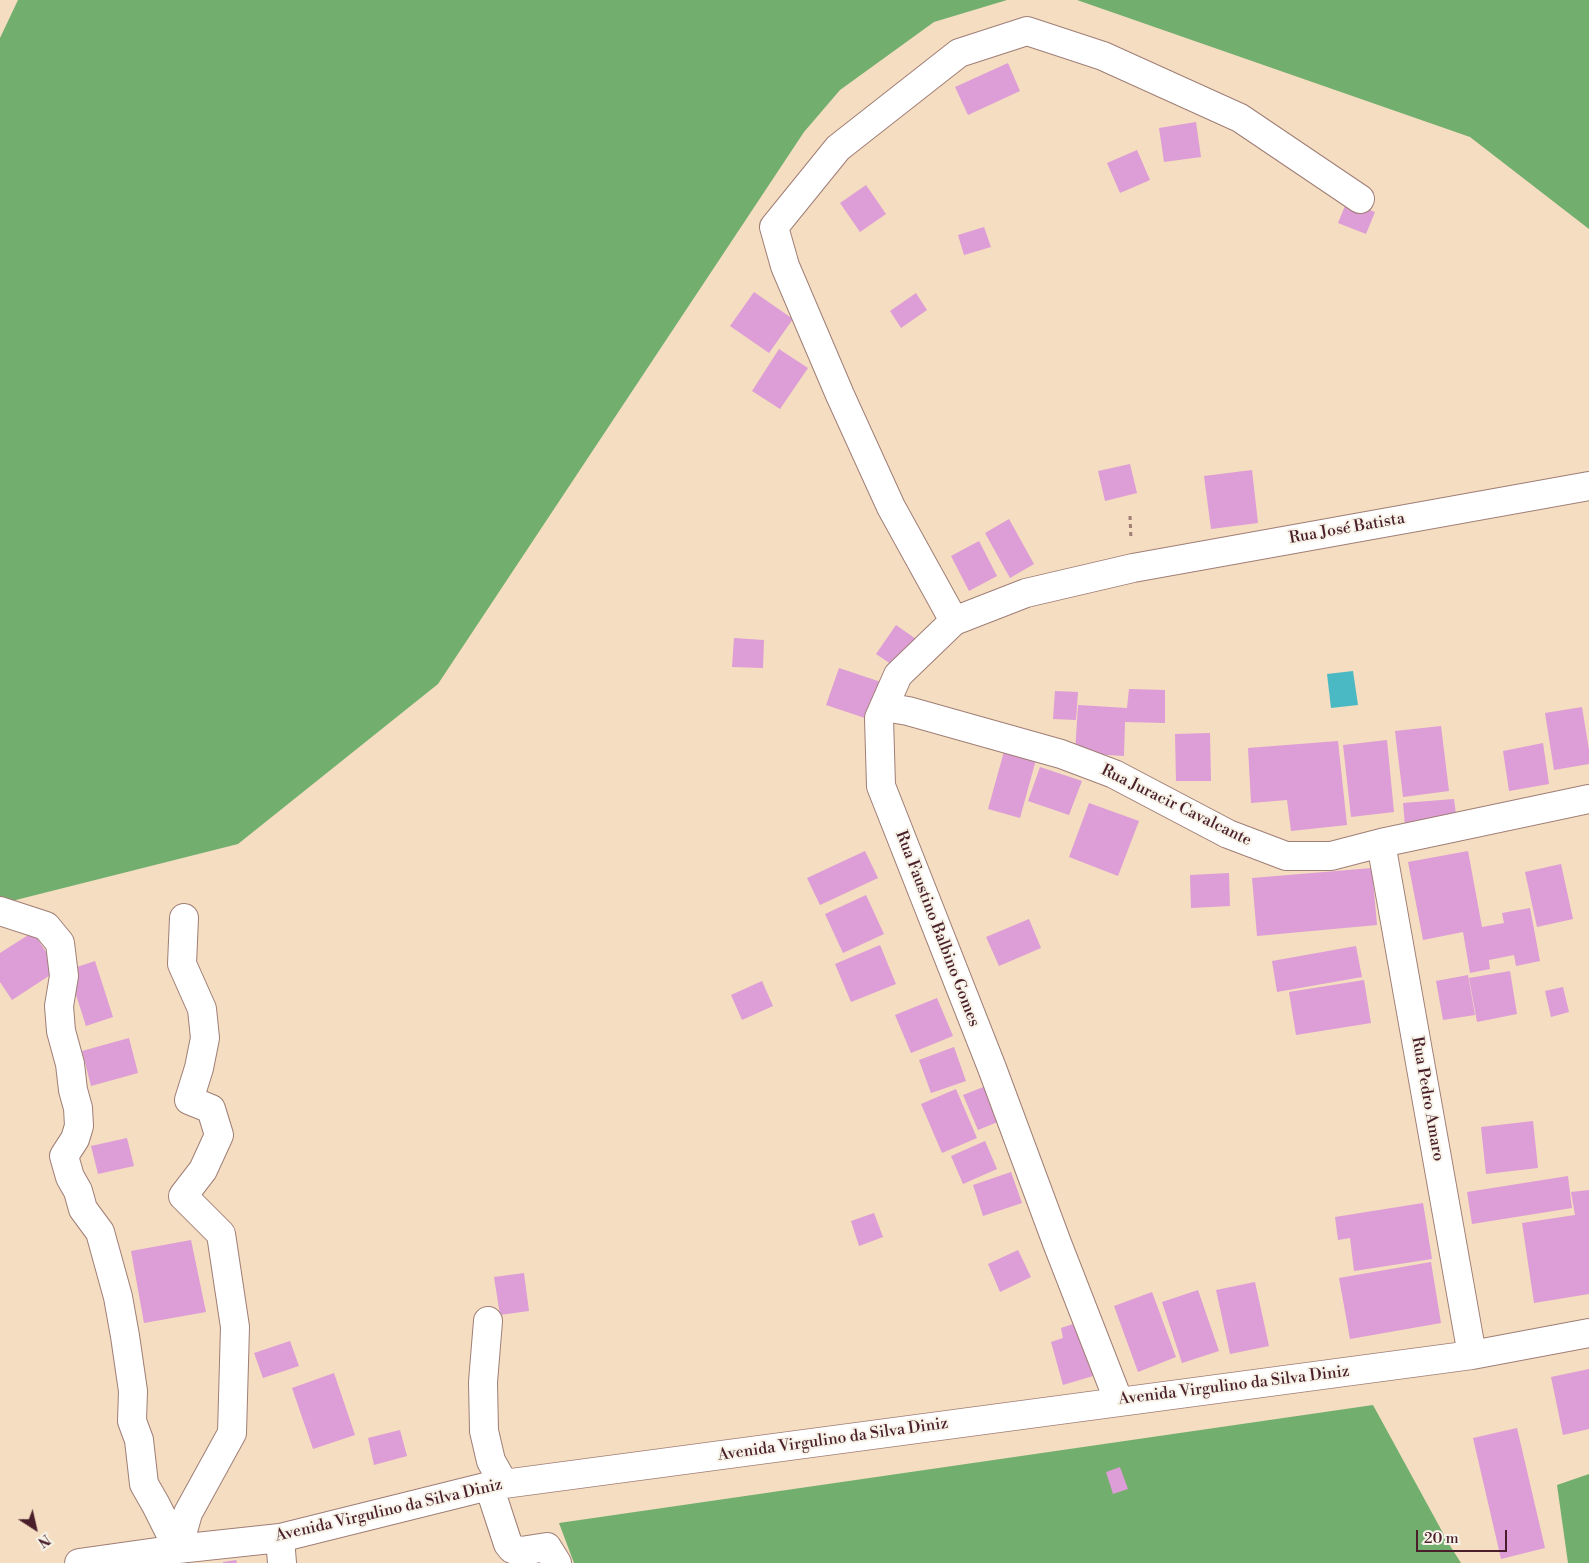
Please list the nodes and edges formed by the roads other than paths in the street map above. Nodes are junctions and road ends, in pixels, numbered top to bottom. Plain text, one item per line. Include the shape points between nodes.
1 (1360, 199) dead end
2 (1589, 486) edge
3 (1106, 574) joint
4 (954, 622) junction
5 (884, 707) junction
6 (1589, 799) edge
7 (1380, 843) junction
8 (0, 912) edge
9 (184, 918) dead end
10 (488, 1321) dead end
11 (1589, 1333) edge
12 (1472, 1355) junction
13 (1118, 1402) junction
14 (496, 1485) junction
15 (178, 1549) junction
16 (281, 1550) edge
17 (80, 1563) edge
18 (557, 1563) edge

1 - 4 street via 1240,118 1103,56 1026,31 959,53 838,148 774,227 785,266 891,507
2 - 3 street, Rua José Batista
3 - 4 street, Rua Faustino Balbino Gomes via 1026,593
4 - 5 street, Rua Faustino Balbino Gomes via 898,675
5 - 7 street, Rua Juracir Cavalcante via 1061,754 1114,774 1228,834 1286,856 1331,856
5 - 13 street, Rua Faustino Balbino Gomes via 879,718 881,786
6 - 7 street, Rua Juracir Cavalcante
7 - 12 street, Rua Pedro Amaro
8 - 15 street via 46,926 60,943 64,976 59,1006 61,1031 70,1064 79,1126 64,1156 82,1209 100,1232 118,1297 133,1391 132,1421 139,1440 144,1484
9 - 15 street via 182,964 202,1009 205,1038 188,1100 211,1109 219,1135 203,1170 183,1196 221,1234 235,1327 232,1433 188,1513
10 - 14 street via 483,1382 484,1431
11 - 12 street, Avenida Virgulino da Silva Diniz
12 - 13 street, Avenida Virgulino da Silva Diniz
13 - 14 street, Avenida Virgulino da Silva Diniz
14 - 16 street, Avenida Virgulino da Silva Diniz
14 - 18 street via 508,1544 512,1549 522,1551 547,1546
15 - 16 street, Avenida Virgulino da Silva Diniz
15 - 17 street, Avenida Virgulino da Silva Diniz

